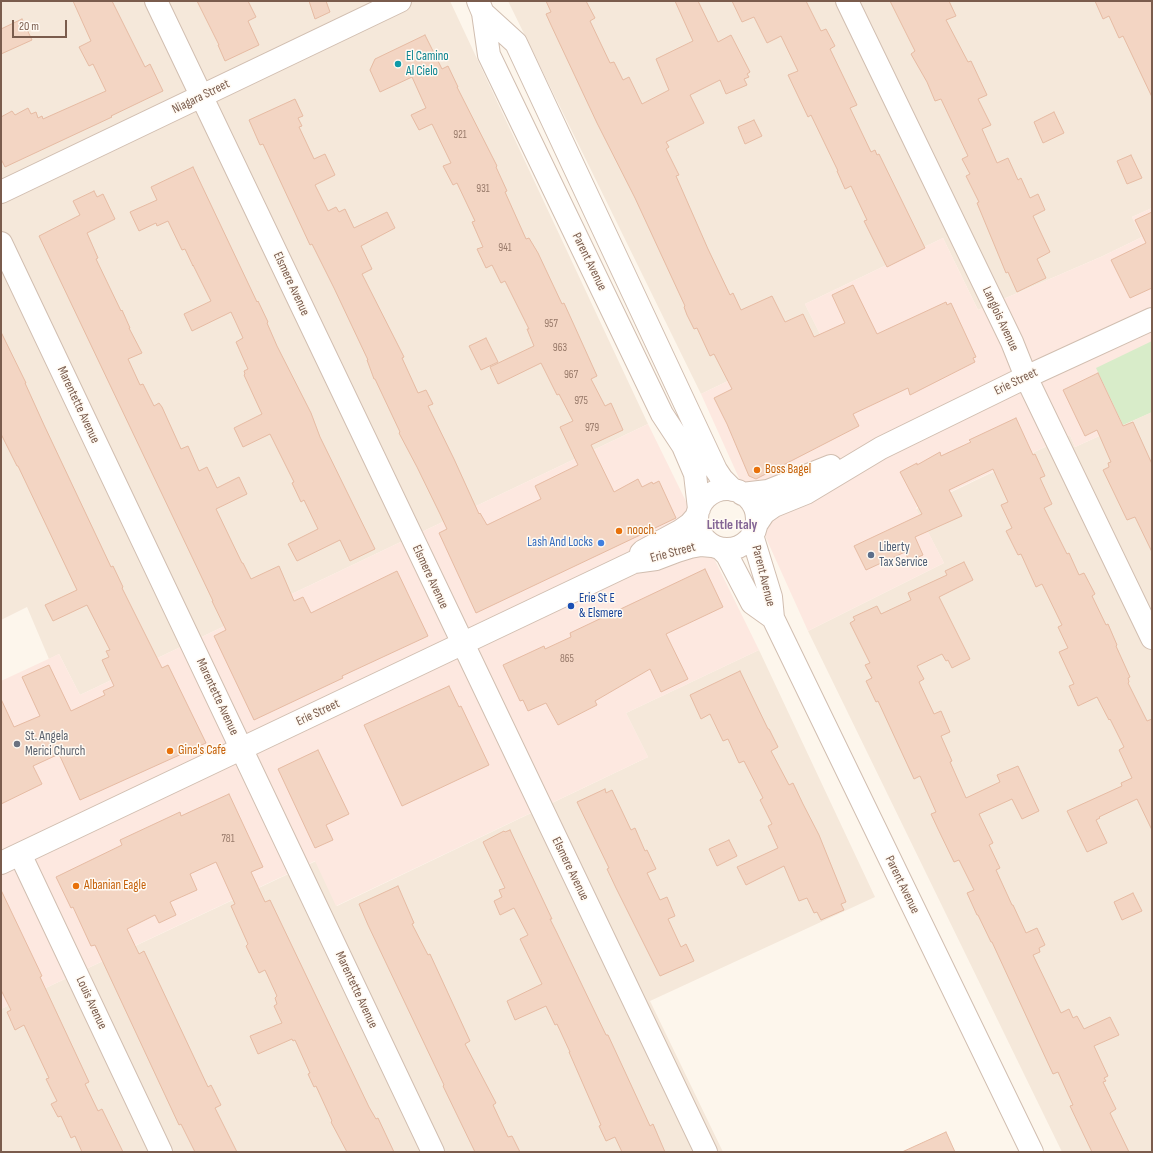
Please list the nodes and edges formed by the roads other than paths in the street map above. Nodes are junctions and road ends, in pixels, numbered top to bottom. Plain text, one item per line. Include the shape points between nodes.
1 (156, 1) edge
2 (400, 1) edge
3 (847, 1) edge
4 (480, 7) edge
5 (202, 96) junction
6 (575, 168) junction
7 (549, 179) junction
8 (1, 192) edge
9 (1, 243) edge
10 (645, 317) junction
11 (1152, 319) edge
12 (621, 328) junction
13 (1026, 377) junction
14 (881, 448) junction
15 (738, 492) junction
16 (698, 512) junction
17 (754, 530) junction
18 (717, 547) junction
19 (634, 562) junction
20 (773, 618) junction
21 (1152, 638) edge
22 (463, 644) junction
23 (241, 749) junction
24 (10, 858) edge
25 (161, 1152) edge
26 (432, 1152) edge
27 (706, 1152) edge
28 (1032, 1152) edge

1 - 5 street, Elsmere Avenue
2 - 5 street, Niagara Street
3 - 13 street, Langlois Avenue via 1012,342
4 - 6 street, Parent Avenue via 516,43
4 - 7 street, Parent Avenue via 489,55
5 - 8 street, Niagara Street
5 - 22 street, Elsmere Avenue
6 - 7 street
6 - 10 street, Parent Avenue
7 - 12 street, Parent Avenue
9 - 23 street, Marentette Avenue
10 - 12 street
10 - 15 street, Parent Avenue via 716,470 722,479
11 - 13 street, Erie Street
12 - 16 street, Parent Avenue via 662,414 682,446 695,474
13 - 14 street, Erie Street
13 - 21 street, Langlois Avenue
14 - 15 street, Erie Street via 768,491
14 - 17 street, Erie Street via 806,493 774,506 764,513
15 - 16 street via 722,490 712,493 704,500
15 - 17 street via 753,505 756,515
16 - 18 street via 698,530 704,539
16 - 19 street, Erie Street via 690,524 643,551
17 - 18 street via 746,543 736,548
17 - 20 street, Parent Avenue via 771,597
18 - 19 street, Erie Street via 701,545 656,559
18 - 20 street, Parent Avenue via 727,556 752,603
19 - 22 street, Erie Street
20 - 28 street, Parent Avenue
22 - 23 street, Erie Street
22 - 27 street, Elsmere Avenue
23 - 24 street, Erie Street
23 - 26 street, Marentette Avenue
24 - 25 street, Louis Avenue

